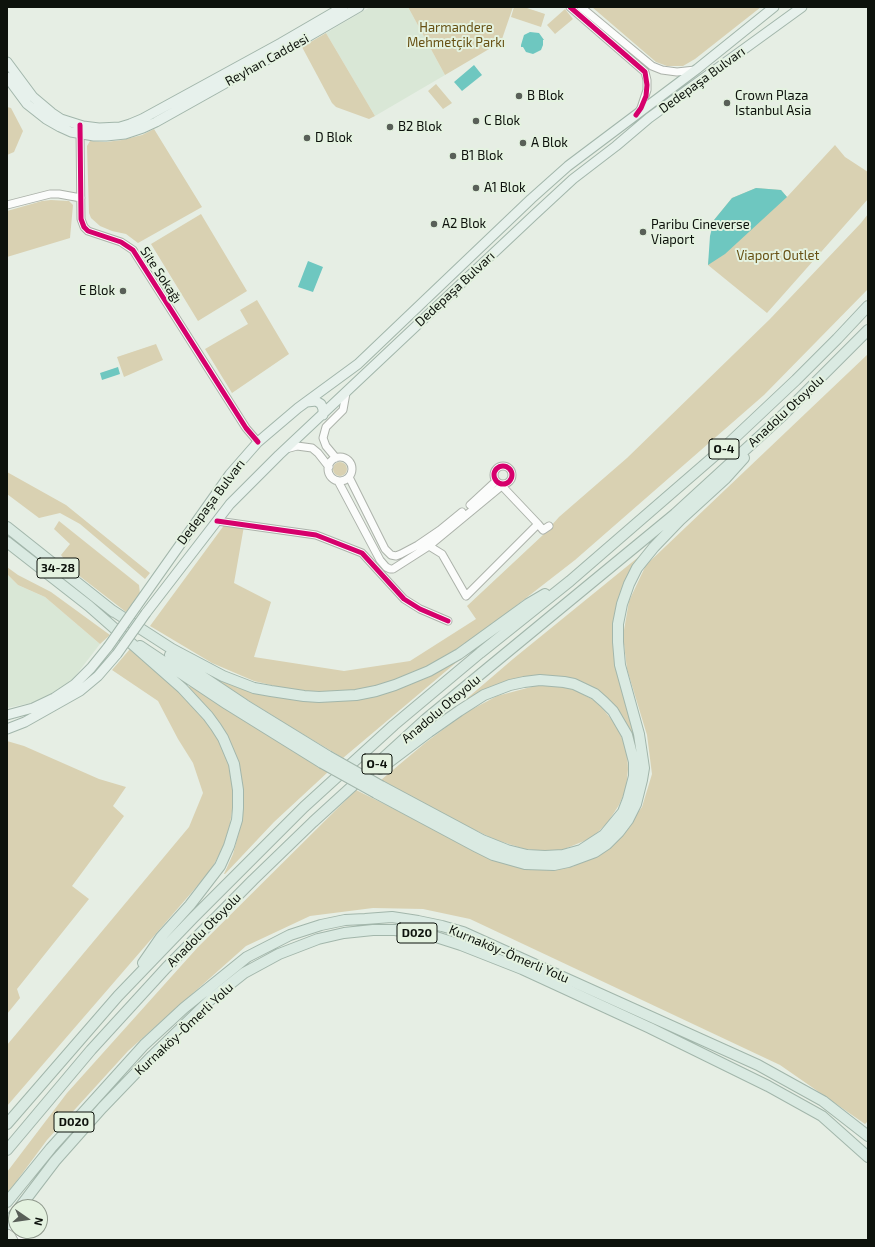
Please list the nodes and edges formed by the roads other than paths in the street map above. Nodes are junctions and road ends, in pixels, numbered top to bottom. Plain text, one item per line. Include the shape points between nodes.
1 (343, 7) edge
2 (359, 7) edge
3 (570, 7) edge
4 (581, 7) edge
5 (774, 7) edge
6 (802, 7) edge
7 (7, 62) edge
8 (697, 69) junction
9 (7, 77) edge
10 (172, 108) junction
11 (636, 115) junction
12 (80, 129) junction
13 (80, 198) junction
14 (7, 205) edge
15 (868, 306) edge
16 (868, 330) edge
17 (346, 393) junction
18 (307, 402) junction
19 (323, 414) junction
20 (783, 415) junction
21 (258, 442) junction
22 (285, 449) junction
23 (336, 458) junction
24 (328, 466) junction
25 (349, 477) junction
26 (496, 480) junction
27 (338, 481) junction
28 (503, 485) junction
29 (220, 488) junction
30 (230, 504) junction
31 (217, 521) junction
32 (538, 524) junction
33 (549, 526) dead end
34 (7, 527) edge
35 (7, 542) edge
36 (429, 546) junction
37 (393, 555) junction
38 (384, 565) junction
39 (398, 565) junction
40 (570, 581) junction
41 (110, 609) junction
42 (104, 621) junction
43 (448, 621) dead end
44 (7, 715) edge
45 (7, 729) edge
46 (325, 759) junction
47 (378, 789) junction
48 (344, 794) junction
49 (118, 996) junction
50 (7, 1124) edge
51 (868, 1136) edge
52 (7, 1150) edge
53 (868, 1157) edge
54 (26, 1199) edge
55 (7, 1202) edge

1 - 10 main road, Reyhan Caddesi
2 - 10 main road, Reyhan Caddesi via 297,44
3 - 11 street via 645,72 646,96
4 - 8 street via 652,66 677,72
5 - 8 main road, Dedepaşa Bulvarı
6 - 17 main road, Dedepaşa Bulvarı via 649,118 574,178
7 - 12 main road, Reyhan Caddesi via 40,104
8 - 11 main road, Dedepaşa Bulvarı
9 - 12 main road, Reyhan Caddesi via 35,112 60,127
10 - 12 main road, Reyhan Caddesi via 125,126
11 - 18 main road, Dedepaşa Bulvarı via 568,166 358,364
12 - 13 street, Site Sokağı
13 - 14 street via 50,194
13 - 21 street, Site Sokağı via 84,227 121,242 132,250 246,428
15 - 40 highway, Anadolu Otoyolu / O-4 via 727,446
16 - 20 highway, Anadolu Otoyolu / O-4
17 - 19 main road, Dedepaşa Bulvarı
17 - 23 street via 343,410 326,427 323,438
18 - 19 main road via 316,401 321,404
18 - 21 main road, Dedepaşa Bulvarı
19 - 22 main road, Dedepaşa Bulvarı
20 - 47 highway via 726,478 654,547 637,568 630,584 622,604 618,642 620,665 639,734 644,768 636,804 628,820 607,844 595,852 568,862 554,865 525,864 493,855 447,832
20 - 48 highway, Anadolu Otoyolu / O-4 via 675,514 426,719
21 - 29 main road, Dedepaşa Bulvarı
22 - 24 street via 297,446 312,448
22 - 30 main road, Dedepaşa Bulvarı
23 - 24 street
23 - 25 street via 344,457 350,462 353,470
24 - 27 street via 330,474
25 - 27 street
25 - 37 street via 383,545
26 - 28 street
26 - 28 street via 496,468 508,466 512,471 512,477
26 - 37 street via 440,530 418,545
27 - 38 street
28 - 32 street
28 - 36 street
29 - 30 main road via 217,499 219,503
29 - 44 main road, Dedepaşa Bulvarı, bridge via 91,668 75,684 54,698 33,708
30 - 31 main road, Dedepaşa Bulvarı
31 - 43 street via 316,535 362,553 404,599
31 - 45 main road, Dedepaşa Bulvarı, bridge via 98,676 80,691 25,722
32 - 33 street via 543,530
32 - 36 street via 466,596 442,554
34 - 41 highway, 34-28
35 - 42 highway, 34-28 via 89,606
36 - 39 street
37 - 38 street via 386,558
37 - 39 street via 398,560
38 - 39 street via 390,569
40 - 41 highway via 528,604 459,654 429,671 376,691 339,696 288,694 254,688 238,682 209,670 177,652
40 - 49 highway, Anadolu Otoyolu / O-4 via 394,725 304,807
41 - 46 highway via 154,645
42 - 46 highway via 227,704
42 - 49 highway via 182,688 208,716 223,738 230,755 238,790 234,833 220,866
46 - 47 highway, bridge
47 - 48 highway via 507,850 527,855 563,855 581,850 604,835 623,812 634,776 634,762 621,722 595,694 574,684 540,680 495,690 459,711
48 - 52 highway, Anadolu Otoyolu / O-4 via 259,874 166,968 91,1050
49 - 50 highway, Anadolu Otoyolu / O-4
51 - 55 highway, Kurnaköy-Ömerli Yolu / D020 via 823,1101 758,1065 463,932 392,917 345,920 290,935 247,957 184,1008 144,1045 46,1154
53 - 54 highway, Kurnaköy-Ömerli Yolu / D020 via 822,1116 768,1086 650,1028 461,945 436,937 396,930 373,930 318,939 278,954 244,973 210,1000 152,1056 55,1161

